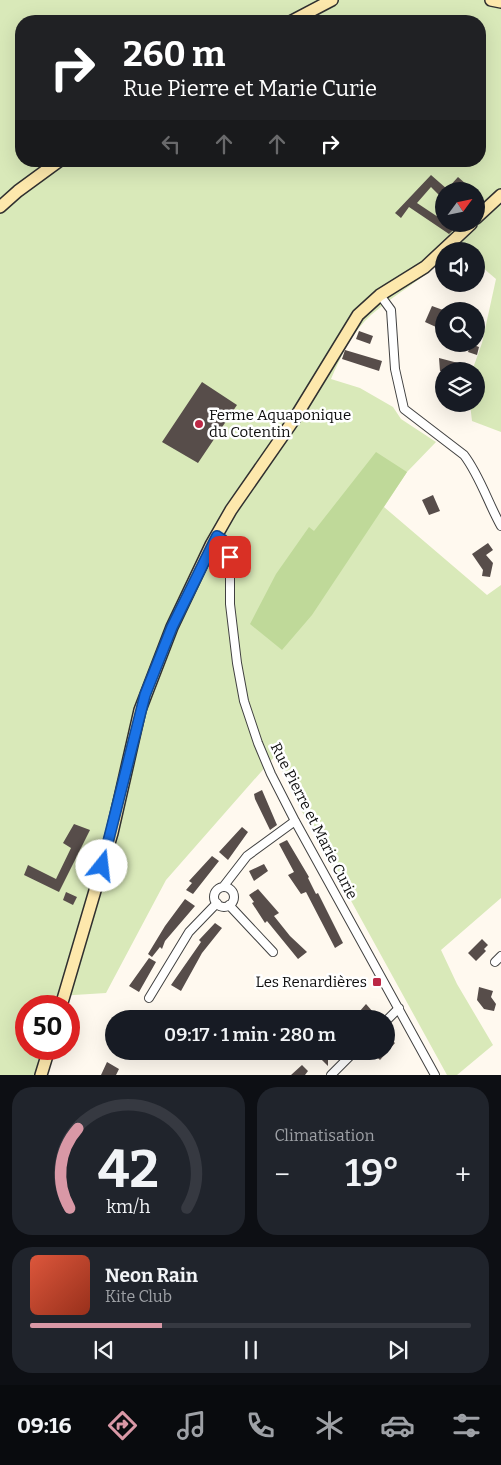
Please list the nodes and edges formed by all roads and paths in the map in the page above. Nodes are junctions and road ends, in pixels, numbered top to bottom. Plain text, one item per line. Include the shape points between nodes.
1 (332, 0) edge
2 (491, 0) edge
3 (501, 2) edge
4 (303, 15) edge
5 (51, 167) edge
6 (501, 195) edge
7 (0, 207) edge
8 (485, 210) edge
9 (461, 232) edge
10 (380, 295) junction
11 (501, 526) edge
12 (217, 536) junction
13 (295, 821) junction
14 (223, 887) junction
15 (217, 903) junction
16 (229, 905) junction
17 (273, 952) dead end
18 (501, 956) edge
19 (495, 962) dead end
20 (64, 995) edge
21 (149, 998) dead end
22 (399, 1008) junction
23 (395, 1012) edge
24 (46, 1060) edge
25 (346, 1060) edge
26 (41, 1075) edge
27 (331, 1075) edge
28 (435, 1075) edge

1 - 4 street
2 - 3 street
5 - 7 street
6 - 8 street
9 - 10 street via 416,274
10 - 11 street via 391,310 395,369 404,409 464,455
10 - 12 street via 352,323 296,418
12 - 13 street, Rue Pierre et Marie Curie via 223,540 230,557 230,604 244,701 271,774
12 - 20 street via 172,627 140,710 112,833
13 - 14 street via 247,856
13 - 22 street, Rue Pierre et Marie Curie
14 - 15 street via 216,894
14 - 16 street via 233,892 234,898
15 - 16 street
15 - 21 street via 189,932
16 - 17 street
18 - 19 street
22 - 23 street
22 - 28 street, Rue Pierre et Marie Curie
24 - 26 street
25 - 27 street

